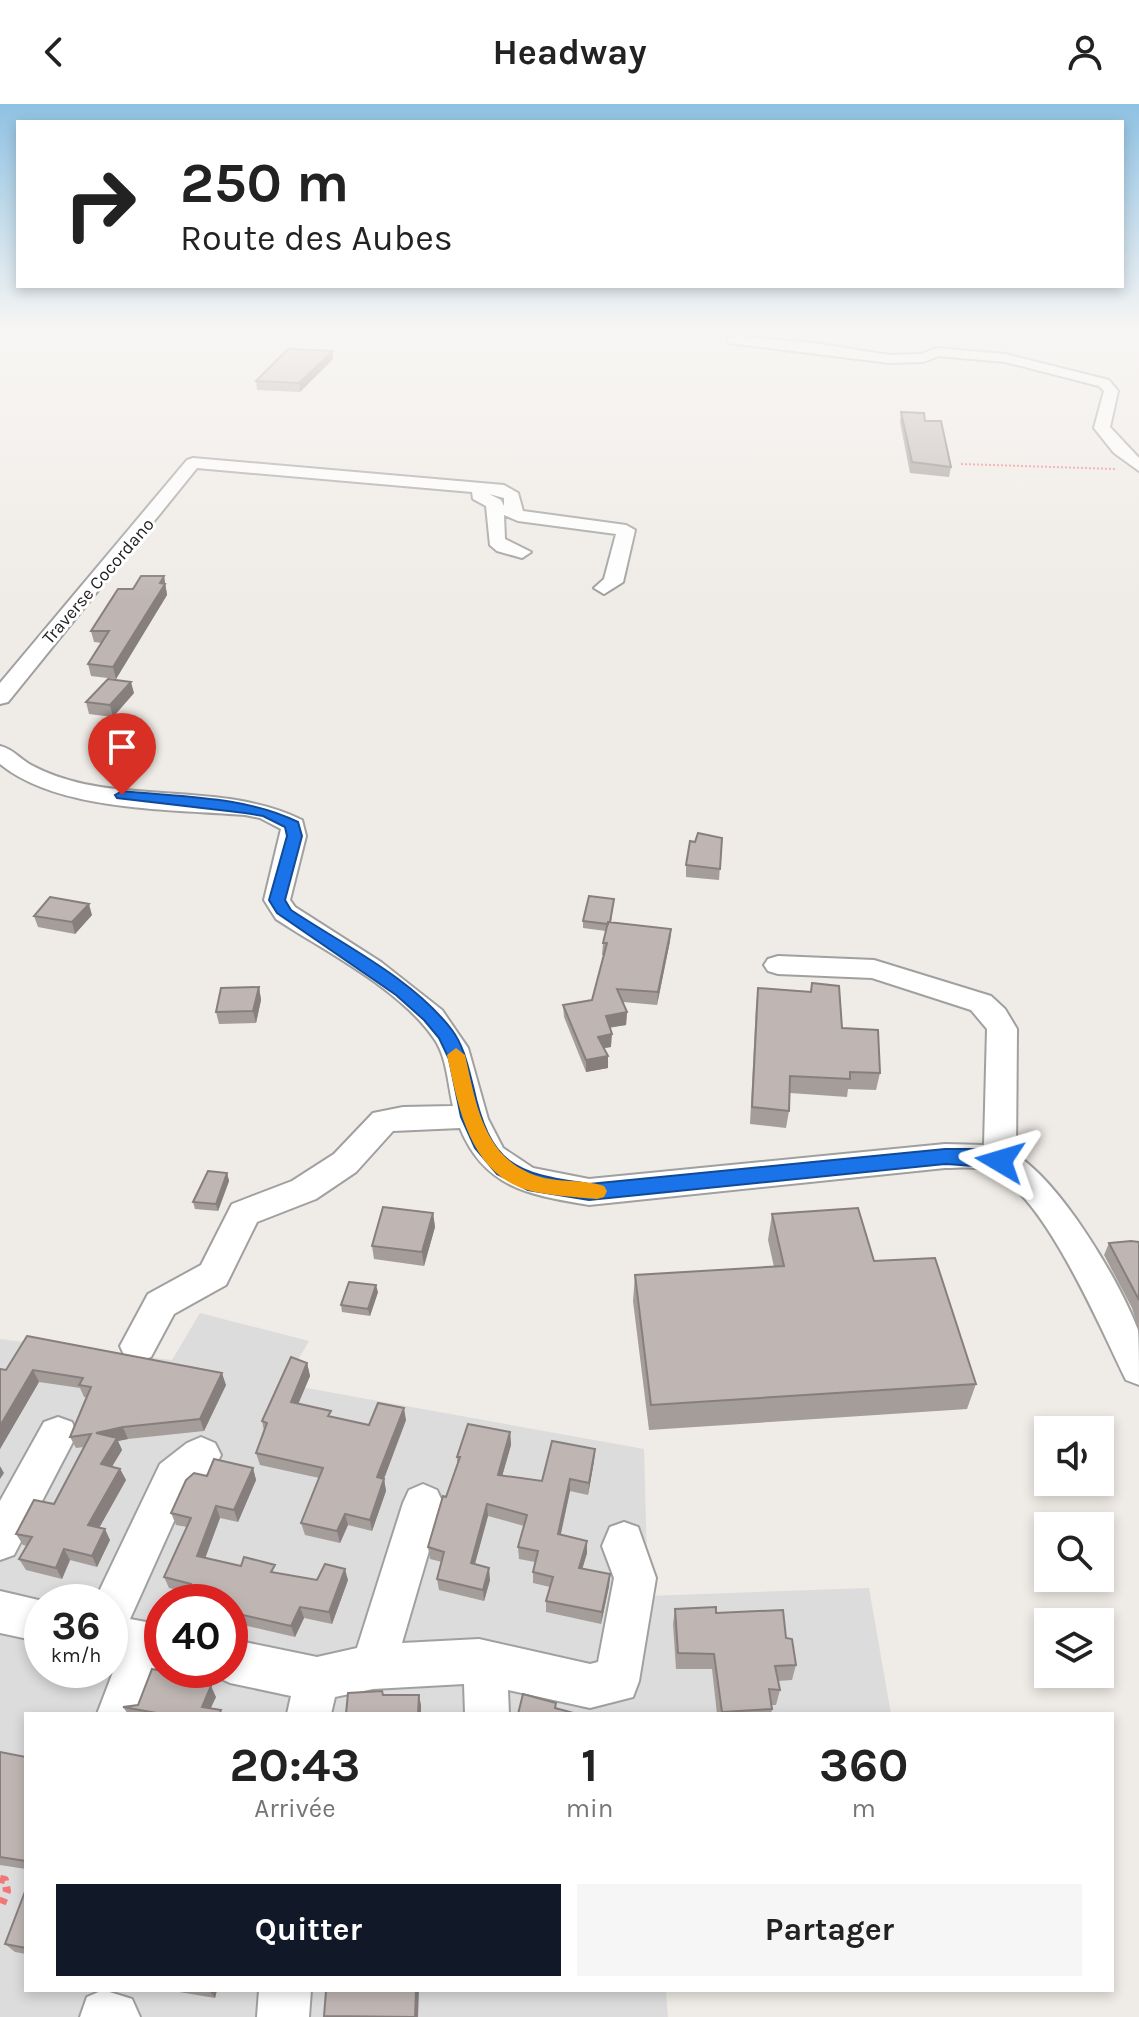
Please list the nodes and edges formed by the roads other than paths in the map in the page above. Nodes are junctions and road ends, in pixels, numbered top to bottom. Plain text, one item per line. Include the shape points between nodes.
1 (1102, 421) edge
2 (1132, 468) edge
3 (446, 485) junction
4 (522, 552) dead end
5 (604, 588) dead end
6 (0, 697) edge
7 (0, 753) edge
8 (778, 965) dead end
9 (470, 1117) junction
10 (1000, 1161) junction
11 (138, 1346) dead end
12 (1139, 1369) edge
13 (58, 1434) dead end
14 (201, 1455) dead end
15 (423, 1503) dead end
16 (0, 1541) edge
17 (624, 1541) dead end
18 (124, 1584) edge
19 (0, 1612) edge
20 (24, 1617) edge
21 (139, 1642) edge
22 (485, 1663) junction
23 (373, 1667) junction
24 (248, 1669) edge
25 (313, 1697) edge
26 (120, 1712) edge
27 (487, 1712) edge
28 (285, 1992) edge
29 (283, 2017) edge

1 - 2 street
3 - 4 street via 495,504 496,541
3 - 5 street via 504,490 512,494 511,512 518,516 626,530 613,582
3 - 6 street, Traverse Cocordano via 193,463
7 - 9 street via 18,769 58,785 245,808 293,825 277,900 285,913 402,991 430,1016 458,1059
8 - 10 street via 874,969 981,1003 1002,1029
9 - 10 street via 481,1143 504,1169 535,1184 589,1192 945,1156
9 - 11 street via 384,1121 345,1163 304,1190 244,1213 214,1275 161,1304
10 - 12 street via 1020,1172 1050,1206
13 - 16 street
14 - 18 street via 174,1477
15 - 23 street
17 - 22 street via 635,1578 617,1681 590,1686
19 - 20 street
21 - 26 street
22 - 23 street
22 - 27 street
23 - 25 street
24 - 25 street
28 - 29 street

